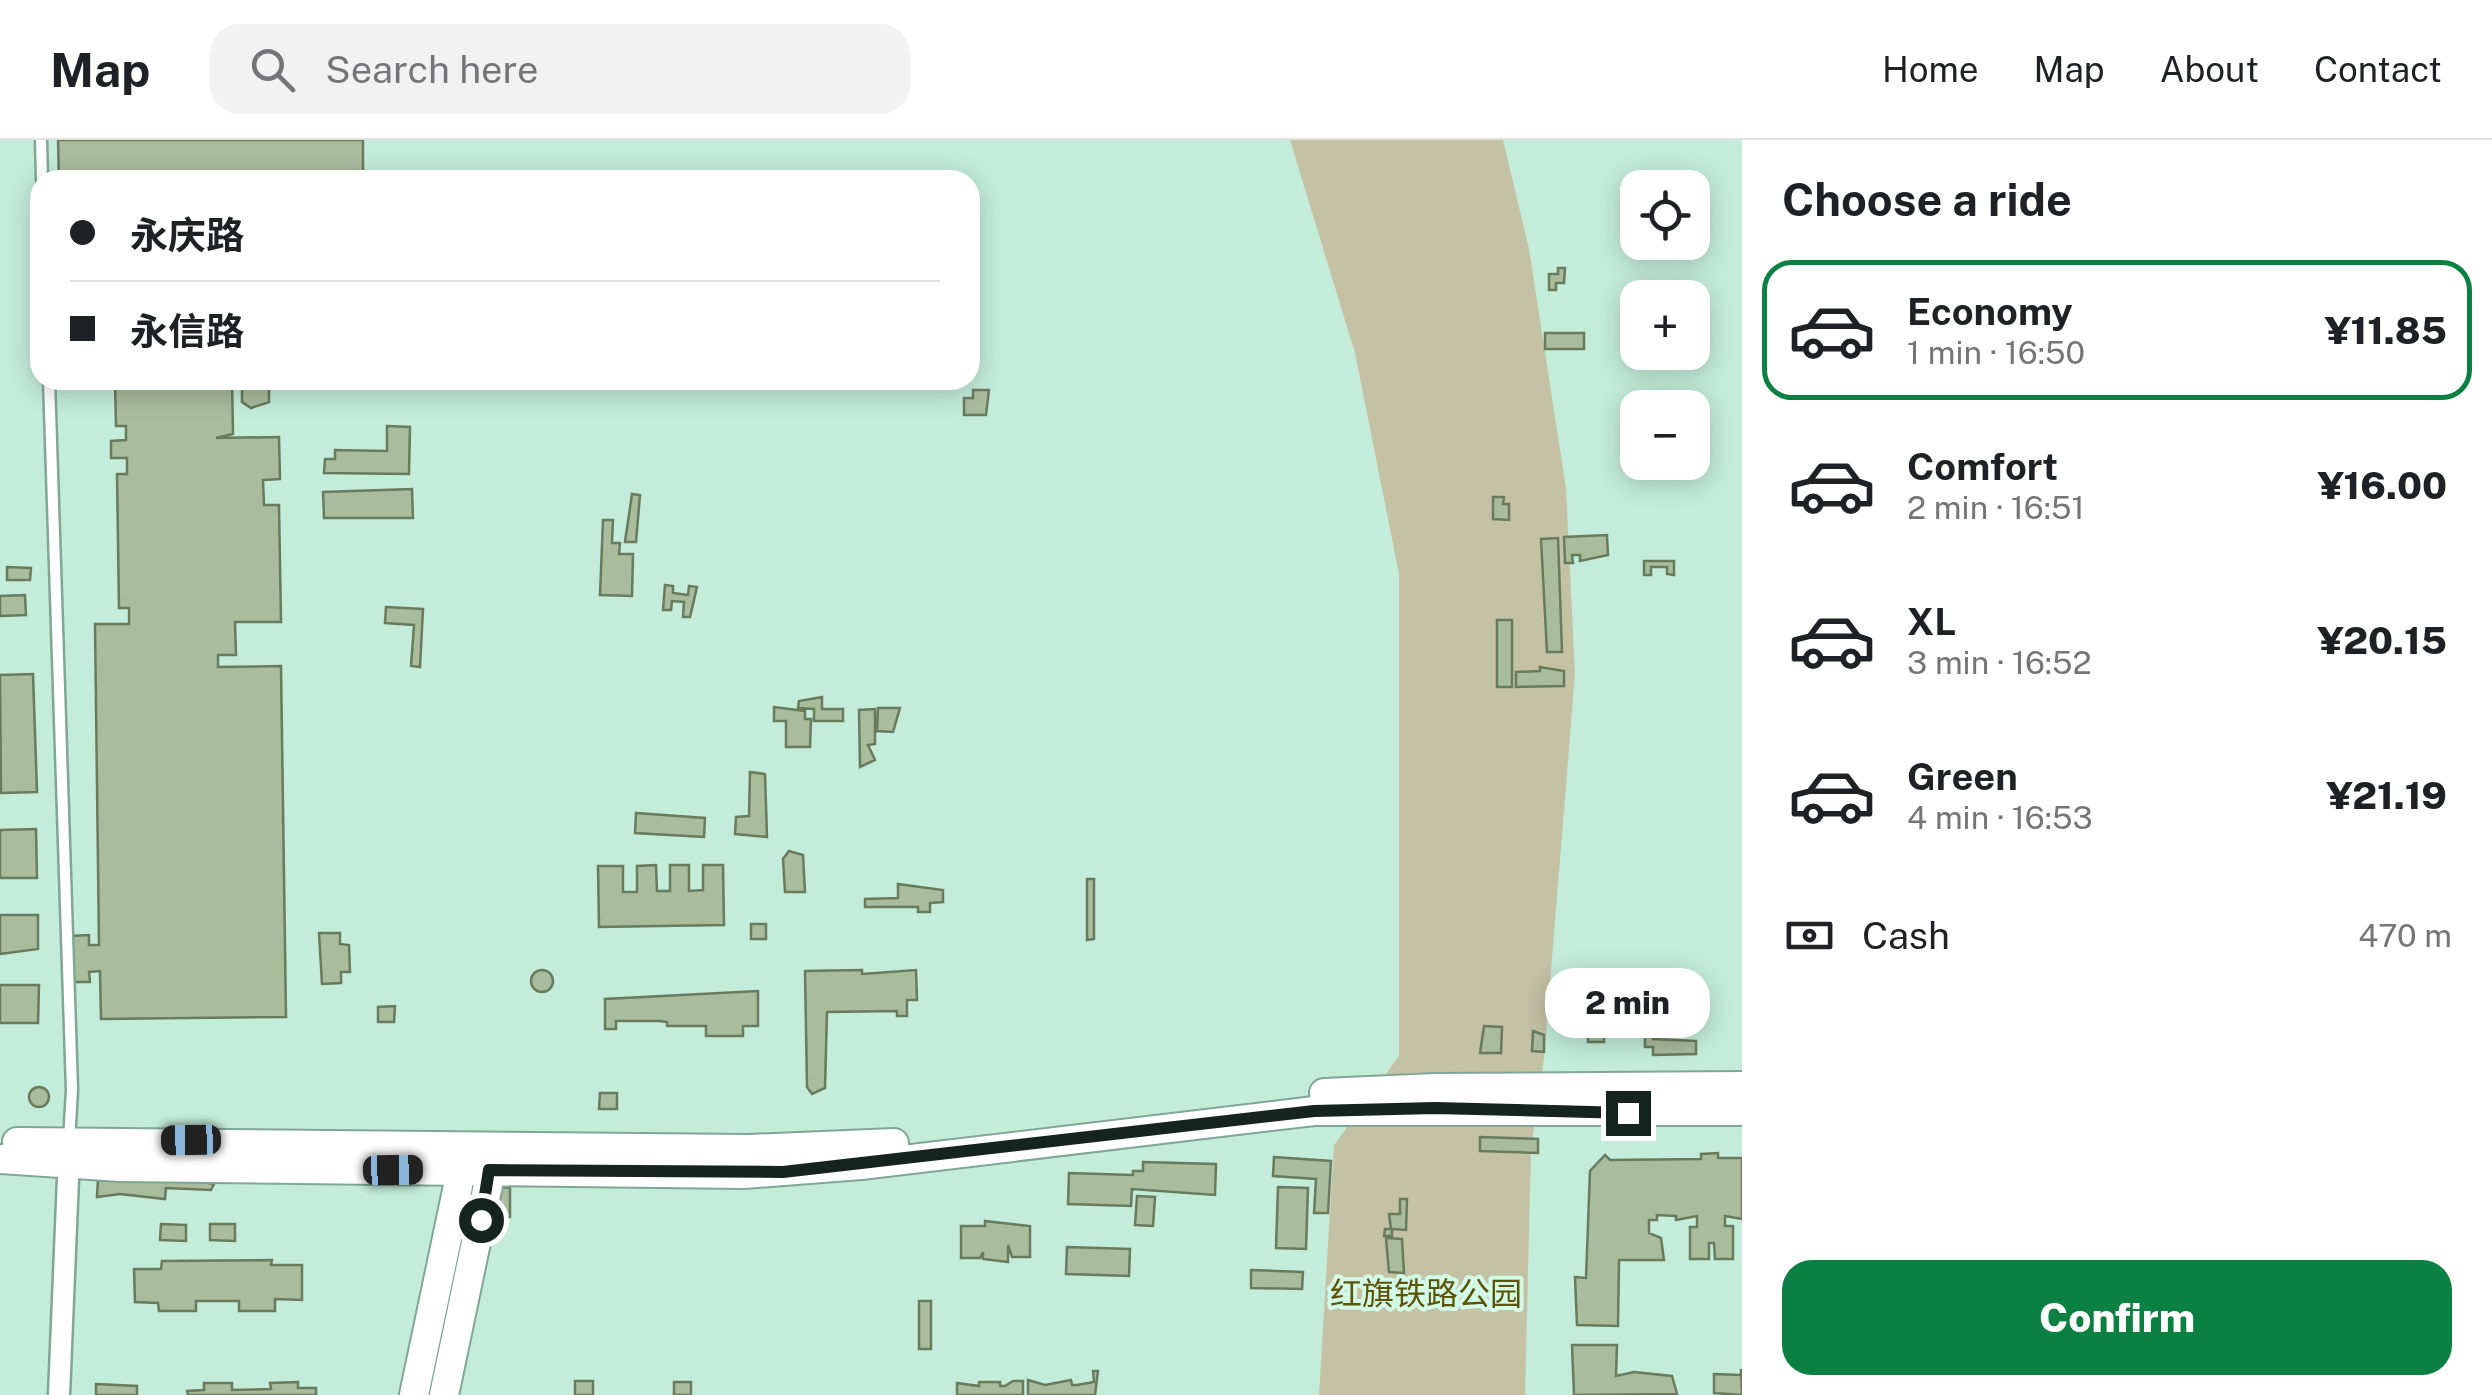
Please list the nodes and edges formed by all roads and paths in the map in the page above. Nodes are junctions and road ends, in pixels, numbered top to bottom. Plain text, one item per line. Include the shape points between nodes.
1 (40, 140) edge
2 (42, 170) edge
3 (48, 390) edge
4 (1742, 1086) edge
5 (1742, 1111) edge
6 (0, 1142) edge
7 (69, 1153) junction
8 (0, 1158) edge
9 (459, 1158) junction
10 (489, 1158) junction
11 (58, 1395) edge
12 (414, 1395) edge
13 (444, 1395) edge

1 - 2 lane
3 - 7 lane
4 - 10 street via 1364,1090 868,1146
5 - 10 street via 1314,1111 783,1172
6 - 7 street
7 - 8 street
7 - 9 street
7 - 11 street
9 - 10 street
9 - 12 street
10 - 13 street

